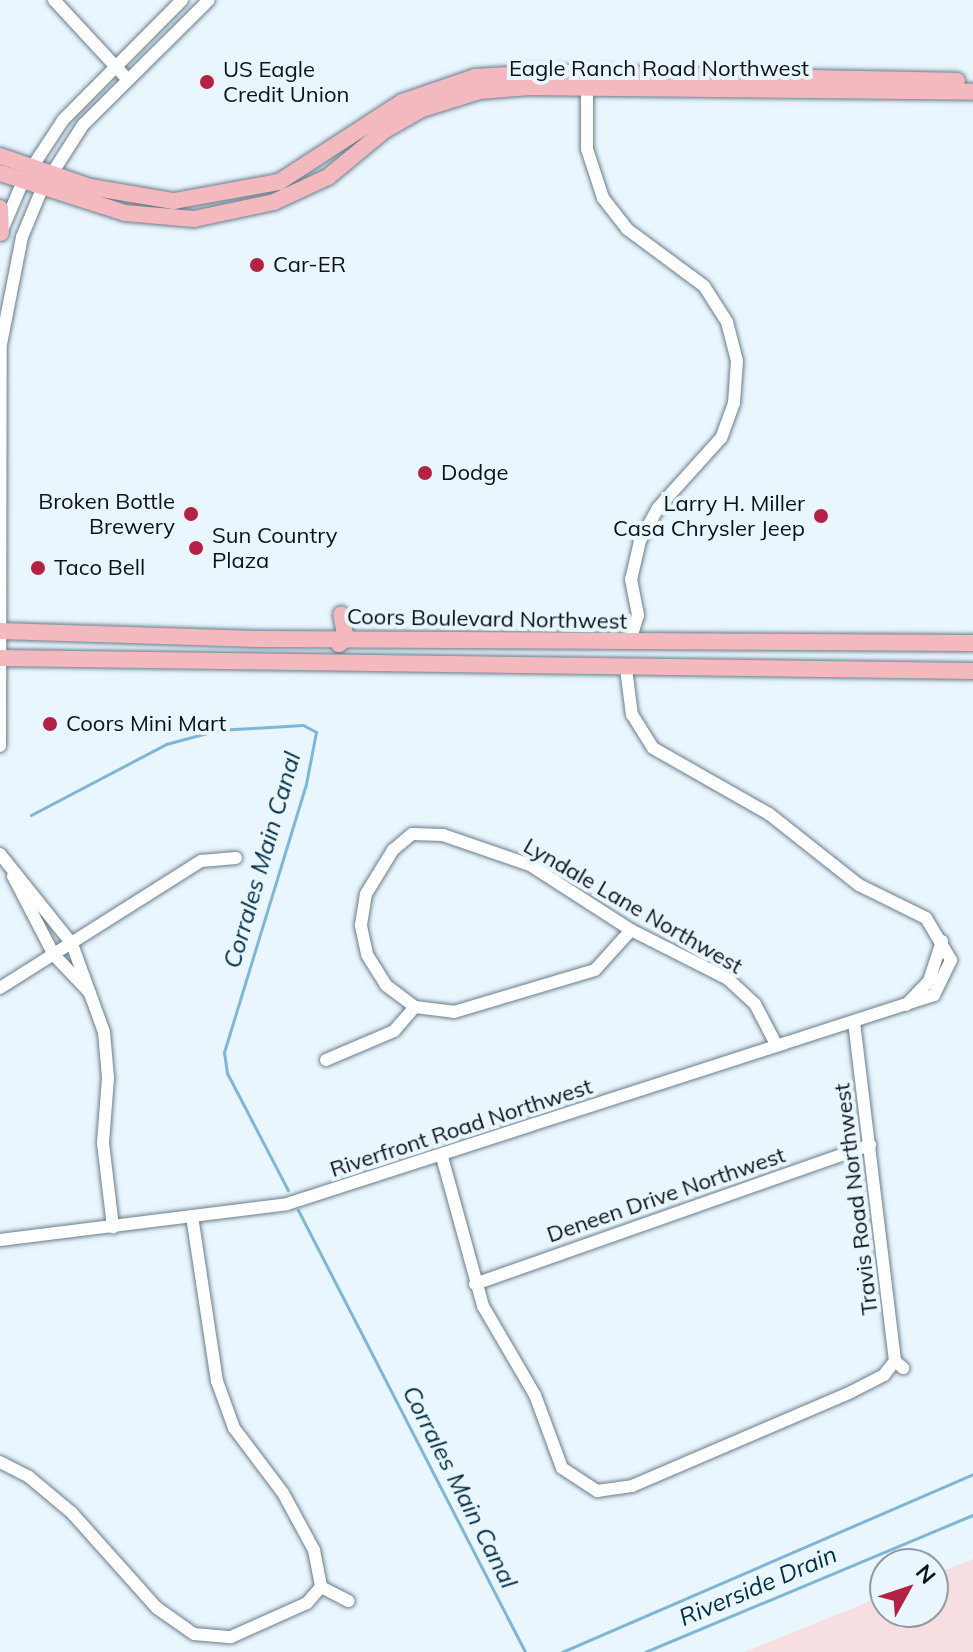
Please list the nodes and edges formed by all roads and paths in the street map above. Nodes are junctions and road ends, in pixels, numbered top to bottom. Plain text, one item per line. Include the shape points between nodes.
1 (54, 0) edge
2 (182, 0) edge
3 (209, 0) edge
4 (114, 65) junction
5 (128, 80) junction
6 (588, 81) junction
7 (973, 81) edge
8 (952, 86) junction
9 (973, 92) edge
10 (0, 156) edge
11 (0, 173) edge
12 (27, 174) junction
13 (51, 174) junction
14 (42, 189) junction
15 (0, 208) edge
16 (1, 236) edge
17 (341, 614) dead end
18 (1, 631) edge
19 (346, 639) junction
20 (630, 642) junction
21 (973, 643) edge
22 (850, 644) junction
23 (1, 658) edge
24 (243, 660) junction
25 (460, 665) junction
26 (626, 669) junction
27 (973, 671) edge
28 (0, 746) edge
29 (0, 854) edge
30 (236, 858) dead end
31 (11, 871) junction
32 (631, 930) junction
33 (942, 941) junction
34 (72, 944) junction
35 (54, 955) junction
36 (0, 988) edge
37 (92, 995) junction
38 (906, 1005) junction
39 (415, 1007) junction
40 (854, 1022) junction
41 (777, 1046) junction
42 (326, 1060) dead end
43 (870, 1145) junction
44 (442, 1157) junction
45 (192, 1216) junction
46 (113, 1227) junction
47 (0, 1240) edge
48 (475, 1284) junction
49 (0, 1462) edge
50 (321, 1587) junction
51 (349, 1601) dead end

1 - 4 street
2 - 4 street
3 - 5 street
4 - 5 street
4 - 12 street via 68,114
5 - 13 street via 83,125
6 - 8 main road, Eagle Ranch Road Northwest
6 - 13 main road, Eagle Ranch Road Northwest via 506,73 440,87 370,121 310,166 247,191 174,201 90,187
6 - 14 main road, Eagle Ranch Road Northwest via 480,91 422,109 385,130 328,177 274,202 228,214 143,217
6 - 20 street via 589,162 603,198 627,229 704,286 727,322 737,361 736,393 725,429 711,453 651,518 631,579 638,615
7 - 8 main road, Eagle Ranch Road Northwest
8 - 9 main road, Eagle Ranch Road Northwest
10 - 12 main road, Eagle Ranch Road Northwest
11 - 12 main road, Eagle Ranch Road Northwest
12 - 13 main road, Eagle Ranch Road Northwest
12 - 14 main road, Eagle Ranch Road Northwest
12 - 16 street
13 - 14 street
14 - 18 street via 22,237 1,344
15 - 16 main road
17 - 19 main road
18 - 19 main road, Coors Boulevard Northwest
18 - 23 street
19 - 20 main road, Coors Boulevard Northwest
19 - 24 main road
20 - 22 main road, Coors Boulevard Northwest
20 - 25 main road via 605,650 477,650
21 - 22 main road, Coors Boulevard Northwest
22 - 26 main road via 813,649 646,649
23 - 24 main road, Coors Boulevard Northwest
23 - 28 street
24 - 25 main road, Coors Boulevard Northwest
25 - 26 main road, Coors Boulevard Northwest
26 - 27 main road, Coors Boulevard Northwest
26 - 33 street via 632,715 653,748 769,814 859,885 912,907
29 - 31 street
30 - 34 street via 201,861
31 - 34 street via 40,899
31 - 35 street
32 - 39 street via 595,970 454,1012
32 - 39 street, Lyndale Lane Northwest via 530,865 443,835 412,834 393,850 366,894 361,925 367,954 386,985
32 - 41 street, Lyndale Lane Northwest via 728,979 755,1004
33 - 38 street via 929,981
33 - 38 street, Riverfront Road Northwest via 950,952 948,974 923,1003
34 - 35 street
34 - 37 street
35 - 36 street
35 - 37 street
37 - 46 street via 107,1059 103,1143
38 - 40 street, Riverfront Road Northwest
39 - 42 street via 394,1031
40 - 41 street, Riverfront Road Northwest
40 - 43 street, Travis Road Northwest
41 - 44 street, Riverfront Road Northwest
43 - 48 street, Deneen Drive Northwest
43 - 48 street, Travis Road Northwest via 899,1365 851,1392 632,1486 597,1491 562,1468 535,1395
44 - 45 street, Riverfront Road Northwest via 287,1204
44 - 48 street
45 - 46 street, Riverfront Road Northwest
45 - 50 street via 221,1393 234,1428 283,1493 314,1550
46 - 47 street, Riverfront Road Northwest
49 - 50 street via 29,1477 72,1513 157,1608 194,1634 231,1637 307,1603
50 - 51 street

